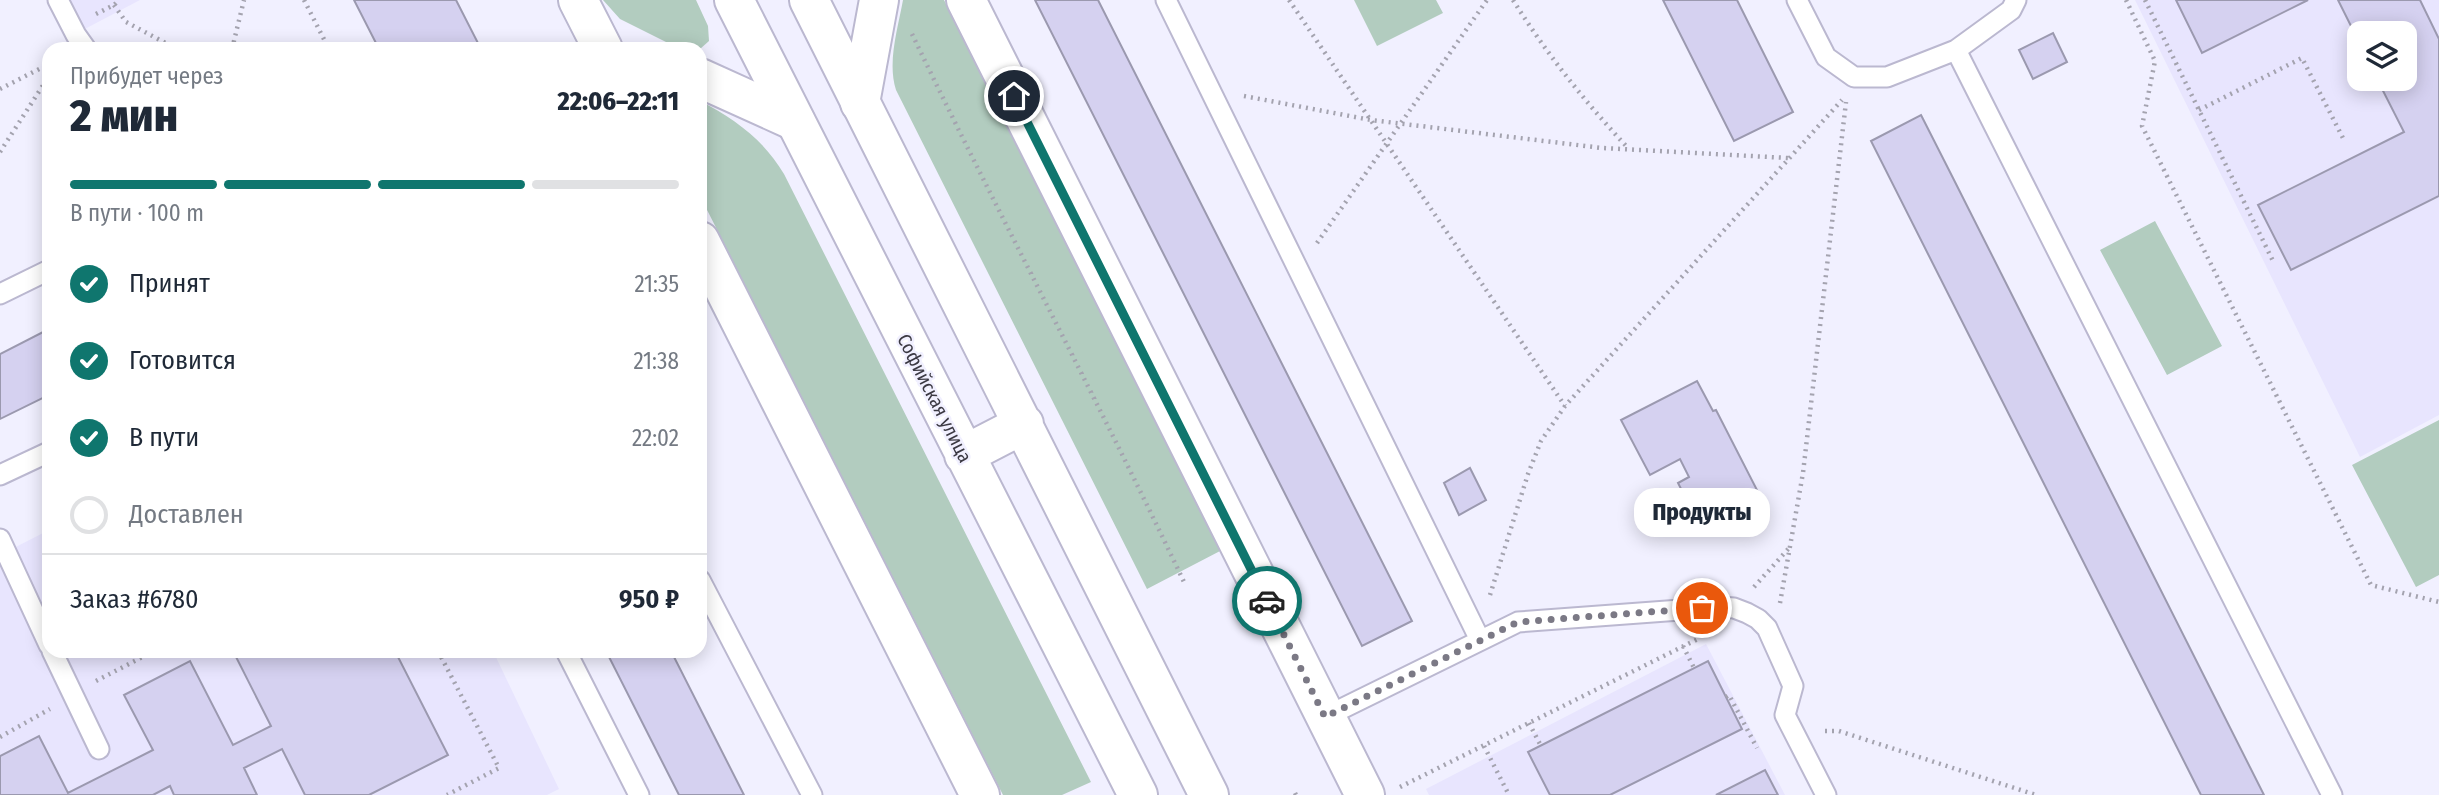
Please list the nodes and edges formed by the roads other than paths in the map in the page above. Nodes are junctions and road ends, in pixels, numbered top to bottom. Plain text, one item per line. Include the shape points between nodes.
1 (58, 0) edge
2 (734, 0) edge
3 (808, 0) edge
4 (879, 0) edge
5 (966, 0) edge
6 (1166, 0) edge
7 (1797, 0) edge
8 (2016, 0) edge
9 (592, 27) edge
10 (81, 42) edge
11 (621, 42) edge
12 (1956, 50) junction
13 (707, 81) edge
14 (860, 103) junction
15 (795, 121) junction
16 (707, 255) edge
17 (42, 274) edge
18 (0, 295) edge
19 (1024, 424) junction
20 (42, 455) edge
21 (964, 455) junction
22 (0, 475) edge
23 (0, 539) edge
24 (707, 593) edge
25 (42, 630) edge
26 (1480, 640) junction
27 (55, 658) edge
28 (570, 658) edge
29 (1325, 717) junction
30 (99, 748) dead end
31 (1382, 791) edge
32 (639, 795) edge
33 (812, 795) edge
34 (979, 795) edge
35 (1138, 795) edge
36 (1209, 795) edge
37 (1826, 795) edge
38 (2332, 795) edge

1 - 10 lane
2 - 15 main road, Софийская улица
3 - 14 main road
4 - 14 main road
5 - 29 main road
6 - 26 lane
7 - 12 lane via 1826,57 1854,76 1887,77
8 - 12 lane via 2011,10
9 - 11 main road
12 - 38 lane
13 - 15 main road
14 - 19 main road
15 - 21 main road, Софийская улица
16 - 34 main road
17 - 18 lane
19 - 21 main road
19 - 36 main road
20 - 22 lane
21 - 35 main road, Софийская улица
23 - 25 lane
24 - 33 lane
26 - 29 lane
26 - 37 lane via 1518,622 1734,608 1767,628 1793,686 1785,715
27 - 30 lane
28 - 32 lane
29 - 31 main road

